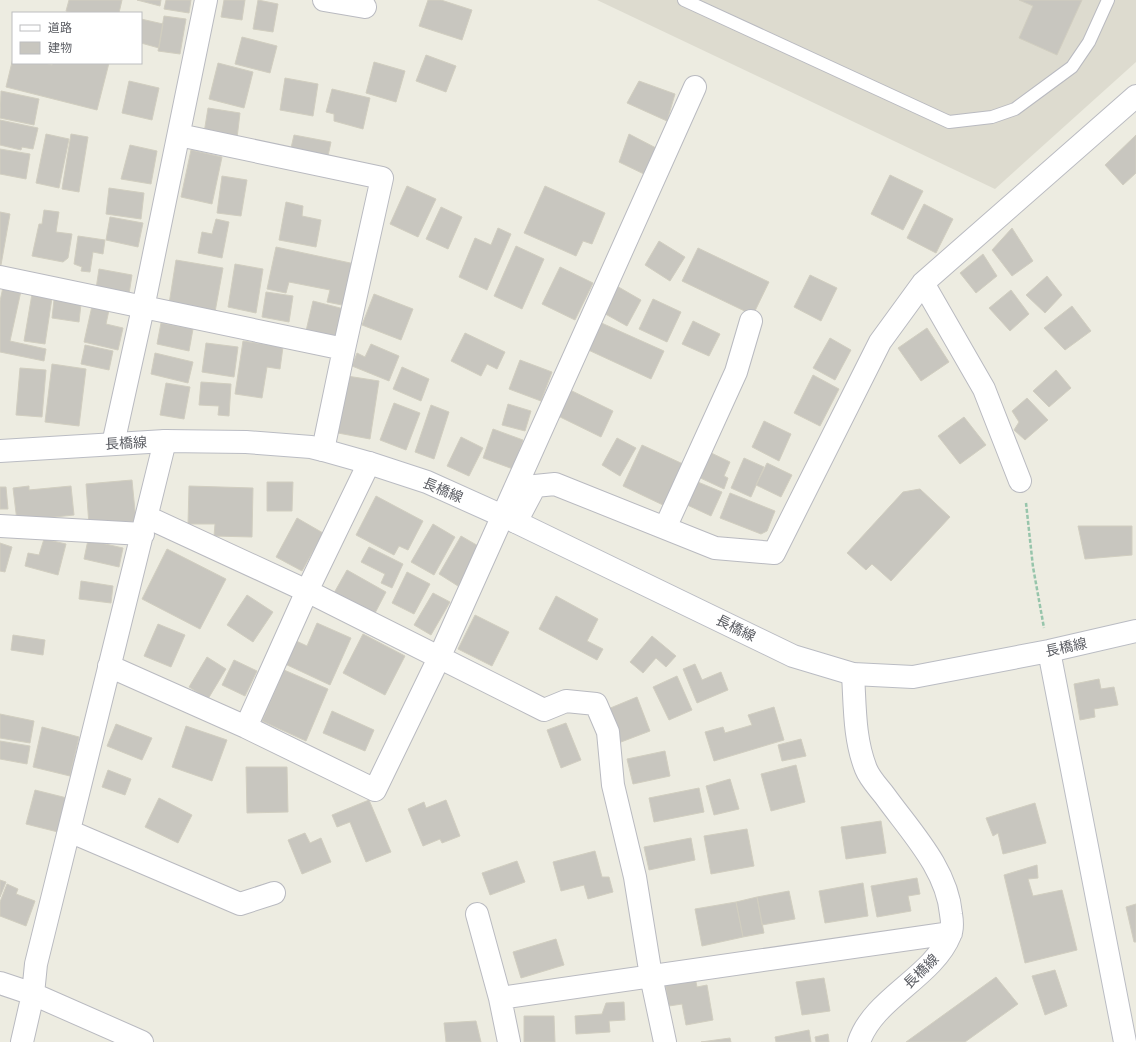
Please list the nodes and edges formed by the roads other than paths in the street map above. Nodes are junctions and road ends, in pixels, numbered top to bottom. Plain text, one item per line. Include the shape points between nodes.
1 (206, 0) edge
2 (324, 0) edge
3 (684, 0) edge
4 (1108, 0) edge
5 (366, 7) dead end
6 (695, 88) dead end
7 (1136, 96) edge
8 (179, 135) junction
9 (0, 277) edge
10 (923, 283) junction
11 (143, 308) junction
12 (751, 320) dead end
13 (344, 349) junction
14 (165, 441) junction
15 (113, 444) junction
16 (0, 450) edge
17 (324, 450) junction
18 (369, 462) junction
19 (1020, 481) road end
20 (510, 519) junction
21 (0, 526) edge
22 (145, 526) junction
23 (665, 528) junction
24 (307, 591) junction
25 (1136, 631) edge
26 (1048, 651) junction
27 (439, 658) junction
28 (109, 666) junction
29 (853, 674) junction
30 (246, 726) junction
31 (69, 831) junction
32 (274, 893) dead end
33 (476, 914) dead end
34 (951, 933) junction
35 (651, 976) junction
36 (0, 983) edge
37 (33, 994) junction
38 (500, 998) junction
39 (22, 1042) edge
40 (142, 1042) edge
41 (509, 1042) edge
42 (666, 1042) edge
43 (859, 1042) edge
44 (1125, 1042) edge

1 - 8 street
2 - 5 street
3 - 4 lane via 949,122 992,117 1015,109 1072,67 1089,42
6 - 20 street
7 - 10 street
8 - 11 street
8 - 13 street via 382,178
9 - 11 street
10 - 19 street via 984,390
10 - 23 street via 880,342 774,553 715,548
11 - 13 street
11 - 15 street
12 - 23 street via 736,372
13 - 17 street
14 - 15 street, 長橋線
14 - 17 street, 長橋線 via 246,442
14 - 22 street
15 - 16 street, 長橋線
17 - 18 street, 長橋線
18 - 20 street, 長橋線 via 427,482
18 - 24 street
20 - 23 street via 535,486 555,484
20 - 27 street
20 - 29 street, 長橋線 via 794,656
21 - 22 street
22 - 24 street
22 - 28 street
24 - 27 street
24 - 30 street
25 - 26 street, 長橋線
26 - 29 street, 長橋線 via 913,677
26 - 44 street
27 - 30 street via 375,790
27 - 35 street via 544,710 566,701 596,704 608,732 613,786 634,877
28 - 30 street
28 - 31 street
29 - 34 street via 858,744 867,771 937,868 950,898
31 - 32 street via 240,904
31 - 37 street via 36,964
33 - 38 street
34 - 35 street
34 - 43 street, 長橋線 via 939,955 881,1009
35 - 38 street
35 - 42 street
36 - 37 street
37 - 39 street
37 - 40 street
38 - 41 street

